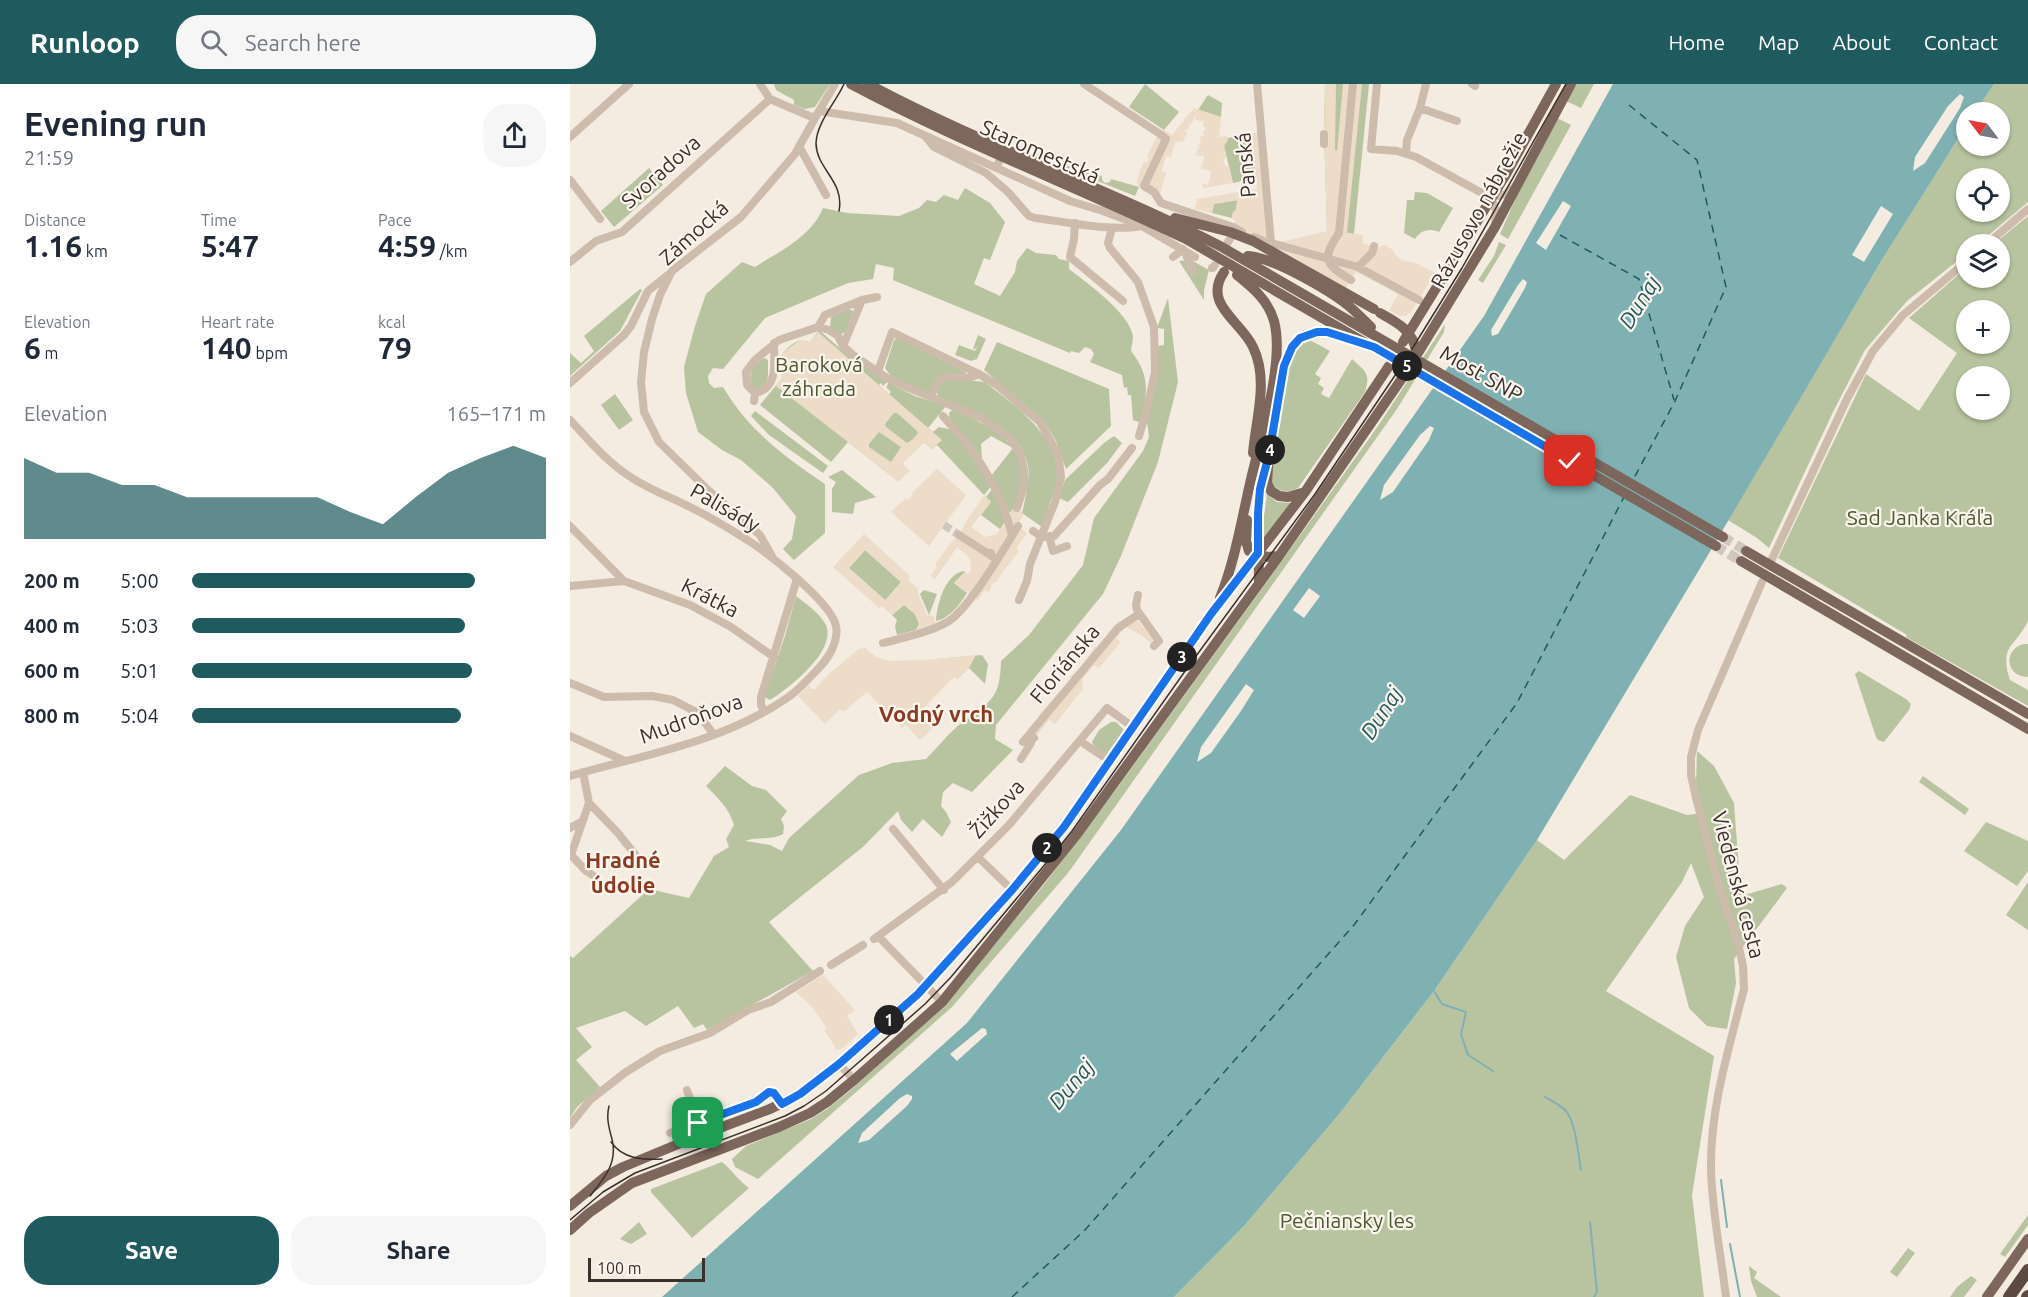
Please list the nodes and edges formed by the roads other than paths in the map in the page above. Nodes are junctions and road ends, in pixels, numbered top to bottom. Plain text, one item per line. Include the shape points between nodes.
1 (629, 84) edge
2 (760, 84) edge
3 (768, 84) edge
4 (835, 84) edge
5 (851, 84) edge
6 (868, 84) edge
7 (1084, 84) edge
8 (1257, 84) edge
9 (1353, 84) edge
10 (1377, 84) edge
11 (1426, 84) edge
12 (1556, 84) edge
13 (1571, 84) edge
14 (770, 99) junction
15 (1420, 108) junction
16 (819, 114) junction
17 (1457, 121) dead end
18 (1324, 134) dead end
19 (925, 135) junction
20 (570, 137) edge
21 (1010, 139) dead end
22 (1324, 144) dead end
23 (799, 146) junction
24 (1406, 153) junction
25 (997, 167) junction
26 (570, 180) edge
27 (1518, 183) junction
28 (826, 195) dead end
29 (1491, 198) junction
30 (2028, 209) edge
31 (1160, 217) junction
32 (600, 219) dead end
33 (1075, 223) junction
34 (1142, 226) junction
35 (1495, 227) junction
36 (1112, 228) junction
37 (1999, 234) edge
38 (1271, 243) junction
39 (1374, 246) dead end
40 (1183, 249) junction
41 (1222, 252) junction
42 (1248, 256) dead end
43 (1173, 257) dead end
44 (1195, 257) dead end
45 (1328, 260) junction
46 (570, 262) edge
47 (1358, 267) junction
48 (1956, 270) edge
49 (672, 271) junction
50 (1193, 272) dead end
51 (1351, 280) dead end
52 (877, 297) dead end
53 (862, 300) junction
54 (1123, 301) dead end
55 (1421, 304) junction
56 (1398, 323) junction
57 (818, 327) junction
58 (1406, 338) junction
59 (1385, 341) junction
60 (774, 343) junction
61 (843, 346) junction
62 (1374, 347) junction
63 (1386, 370) dead end
64 (878, 371) junction
65 (979, 374) junction
66 (1405, 374) dead end
67 (570, 383) edge
68 (931, 397) junction
69 (943, 416) dead end
70 (570, 420) edge
71 (1139, 436) dead end
72 (1132, 448) dead end
73 (1269, 454) junction
74 (1251, 480) junction
75 (1305, 492) junction
76 (1248, 498) junction
77 (1017, 508) dead end
78 (570, 526) edge
79 (1018, 526) dead end
80 (1033, 531) dead end
81 (959, 535) tunnel mouth
82 (1012, 535) junction
83 (1046, 537) junction
84 (1067, 546) dead end
85 (1258, 553) junction
86 (992, 556) junction
87 (1279, 556) junction
88 (1743, 556) tunnel mouth
89 (773, 558) junction
90 (1772, 560) dead end
91 (797, 579) junction
92 (624, 581) junction
93 (1762, 582) dead end
94 (1259, 583) junction
95 (570, 586) edge
96 (1138, 595) dead end
97 (1019, 600) dead end
98 (1139, 614) junction
99 (1211, 614) junction
100 (883, 643) dead end
101 (834, 646) joint
102 (1154, 646) dead end
103 (1913, 655) junction
104 (774, 657) junction
105 (570, 683) edge
106 (764, 711) junction
107 (2028, 714) edge
108 (2016, 722) junction
109 (1133, 726) junction
110 (2028, 729) edge
111 (2028, 734) edge
112 (714, 735) junction
113 (570, 736) edge
114 (1032, 736) junction
115 (1080, 741) junction
116 (1023, 742) dead end
117 (1021, 759) dead end
118 (626, 761) junction
119 (1110, 761) junction
120 (583, 772) junction
121 (570, 776) edge
122 (589, 803) junction
123 (581, 822) junction
124 (570, 828) edge
125 (893, 829) dead end
126 (978, 857) junction
127 (648, 863) dead end
128 (597, 878) dead end
129 (944, 890) junction
130 (1012, 890) junction
131 (863, 945) dead end
132 (831, 965) dead end
133 (820, 971) dead end
134 (926, 986) junction
135 (942, 1002) junction
136 (839, 1064) junction
137 (854, 1080) junction
138 (687, 1090) dead end
139 (782, 1104) junction
140 (698, 1123) junction
141 (570, 1125) edge
142 (670, 1132) dead end
143 (570, 1206) edge
144 (570, 1230) edge
145 (2028, 1239) edge
146 (2028, 1270) edge
147 (1727, 1297) edge
148 (1987, 1297) edge
149 (2009, 1297) edge

1 - 20 street
2 - 14 street
3 - 14 street
4 - 16 street, Zámocká
5 - 41 main road, Staromestská via 1061,184
6 - 31 main road, Staromestská
7 - 38 street via 1166,139 1144,186 1161,203
8 - 38 street, Panská
9 - 45 street via 1350,161 1339,233 1328,249
10 - 24 street via 1371,149
11 - 15 street
12 - 29 main road, Rázusovo nábrežie
13 - 27 main road, Rázusovo nábrežie
14 - 16 street
14 - 46 street, Svoradova via 622,232 596,240
15 - 17 street
15 - 24 street
16 - 19 street via 897,123
16 - 23 street, Zámocká
18 - 22 street
19 - 25 street
19 - 33 street via 934,147 986,173 1029,216
21 - 25 street
23 - 28 street
23 - 49 street, Zámocká via 741,217
24 - 29 street
25 - 34 street via 1070,201
26 - 32 street
27 - 29 street via 1511,191
27 - 35 main road, Rázusovo nábrežie
29 - 35 street via 1496,210
29 - 55 main road, Rázusovo nábrežie
30 - 37 street
31 - 41 main road, Staromestská
31 - 41 main road via 1174,217
33 - 36 street
33 - 54 street via 1070,257
34 - 36 street
34 - 40 street
35 - 58 main road, Rázusovo nábrežie via 1417,352 1413,340
36 - 71 street via 1110,248 1138,282 1154,327 1155,372
38 - 45 street
39 - 47 street
40 - 43 street
40 - 44 street
40 - 50 street
41 - 56 main road via 1243,237
41 - 59 main road, Most SNP
41 - 62 main road, Most SNP
41 - 74 main road via 1217,291 1220,302 1252,344 1261,374
41 - 74 main road via 1264,300 1274,320 1273,377
42 - 59 main road via 1264,258 1287,269 1350,307
45 - 47 street
45 - 51 street via 1333,275
47 - 55 street
48 - 90 street via 1903,315 1873,351
49 - 67 street via 648,291 624,335
49 - 89 street, Zámocká via 654,313 643,362 644,412 665,448 760,535
52 - 53 street
53 - 57 street via 825,315
53 - 61 street
55 - 56 main road via 1410,320
55 - 58 main road, Rázusovo nábrežie
56 - 58 main road
57 - 60 street
57 - 61 street via 838,336
59 - 62 main road, Most SNP via 1719,542
60 - 60 street via 746,372 747,385 755,397 773,378
61 - 64 street
62 - 73 main road via 1333,333 1300,338 1284,366
63 - 75 main road
64 - 65 street via 892,332
64 - 68 street
65 - 68 street via 972,378 945,376
65 - 83 street via 1040,422 1059,460 1062,474
66 - 87 main road
68 - 77 street via 982,418 1011,440 1024,470
69 - 82 street via 967,443 998,490
70 - 89 street, Palisády via 604,456 630,476 709,517
72 - 83 street via 1054,536
73 - 75 main road via 1267,475 1271,491 1283,497
73 - 85 main road via 1259,501
74 - 76 main road
75 - 85 main road
76 - 85 main road via 1246,545 1249,551
76 - 99 main road via 1223,590
78 - 92 street
79 - 82 street
80 - 83 street
81 - 86 street
82 - 86 street
83 - 84 street via 1053,550
83 - 97 street
85 - 87 main road
85 - 94 main road
85 - 99 main road
86 - 100 street via 967,602 952,619 936,628
87 - 94 main road
88 - 103 main road
89 - 91 street, Palisády
91 - 101 street, Palisády via 834,618
91 - 104 street
92 - 95 street
92 - 104 street, Krátka via 690,605
93 - 147 street, Viedenská cesta via 1698,730 1691,757 1696,798 1743,966 1744,989 1719,1094 1711,1169
94 - 135 main road via 1077,834
96 - 98 street
98 - 102 street via 1159,641
98 - 114 street, Floriánska via 1118,628
99 - 109 main road
101 - 106 street, Mudroňova via 820,667 789,697
103 - 107 main road
103 - 108 main road
104 - 106 street via 761,697
105 - 112 street via 604,697 652,696 673,700 697,712
106 - 112 street, Mudroňova
108 - 110 main road
108 - 111 main road
109 - 115 street, Žižkova via 1107,708
109 - 119 main road
112 - 118 street, Mudroňova
113 - 118 street
114 - 116 street, Floriánska
114 - 117 street
115 - 119 street
115 - 126 street, Žižkova
118 - 120 street, Mudroňova
119 - 130 main road via 1064,827
120 - 121 street, Mudroňova
120 - 122 street
122 - 123 street
122 - 127 street via 642,862
123 - 124 street
123 - 128 street via 571,855
125 - 129 street
126 - 129 street, Žižkova
126 - 130 street
129 - 134 street, Žižkova via 876,937
130 - 134 main road
131 - 132 street
133 - 141 street via 710,1033 660,1051 590,1100
134 - 135 street
134 - 136 main road
135 - 137 main road
136 - 137 street
136 - 139 main road
137 - 144 main road via 810,1113 632,1183
138 - 140 street
139 - 140 street via 769,1092 756,1102
139 - 143 main road via 623,1167
140 - 142 street
145 - 148 main road
146 - 149 highway

